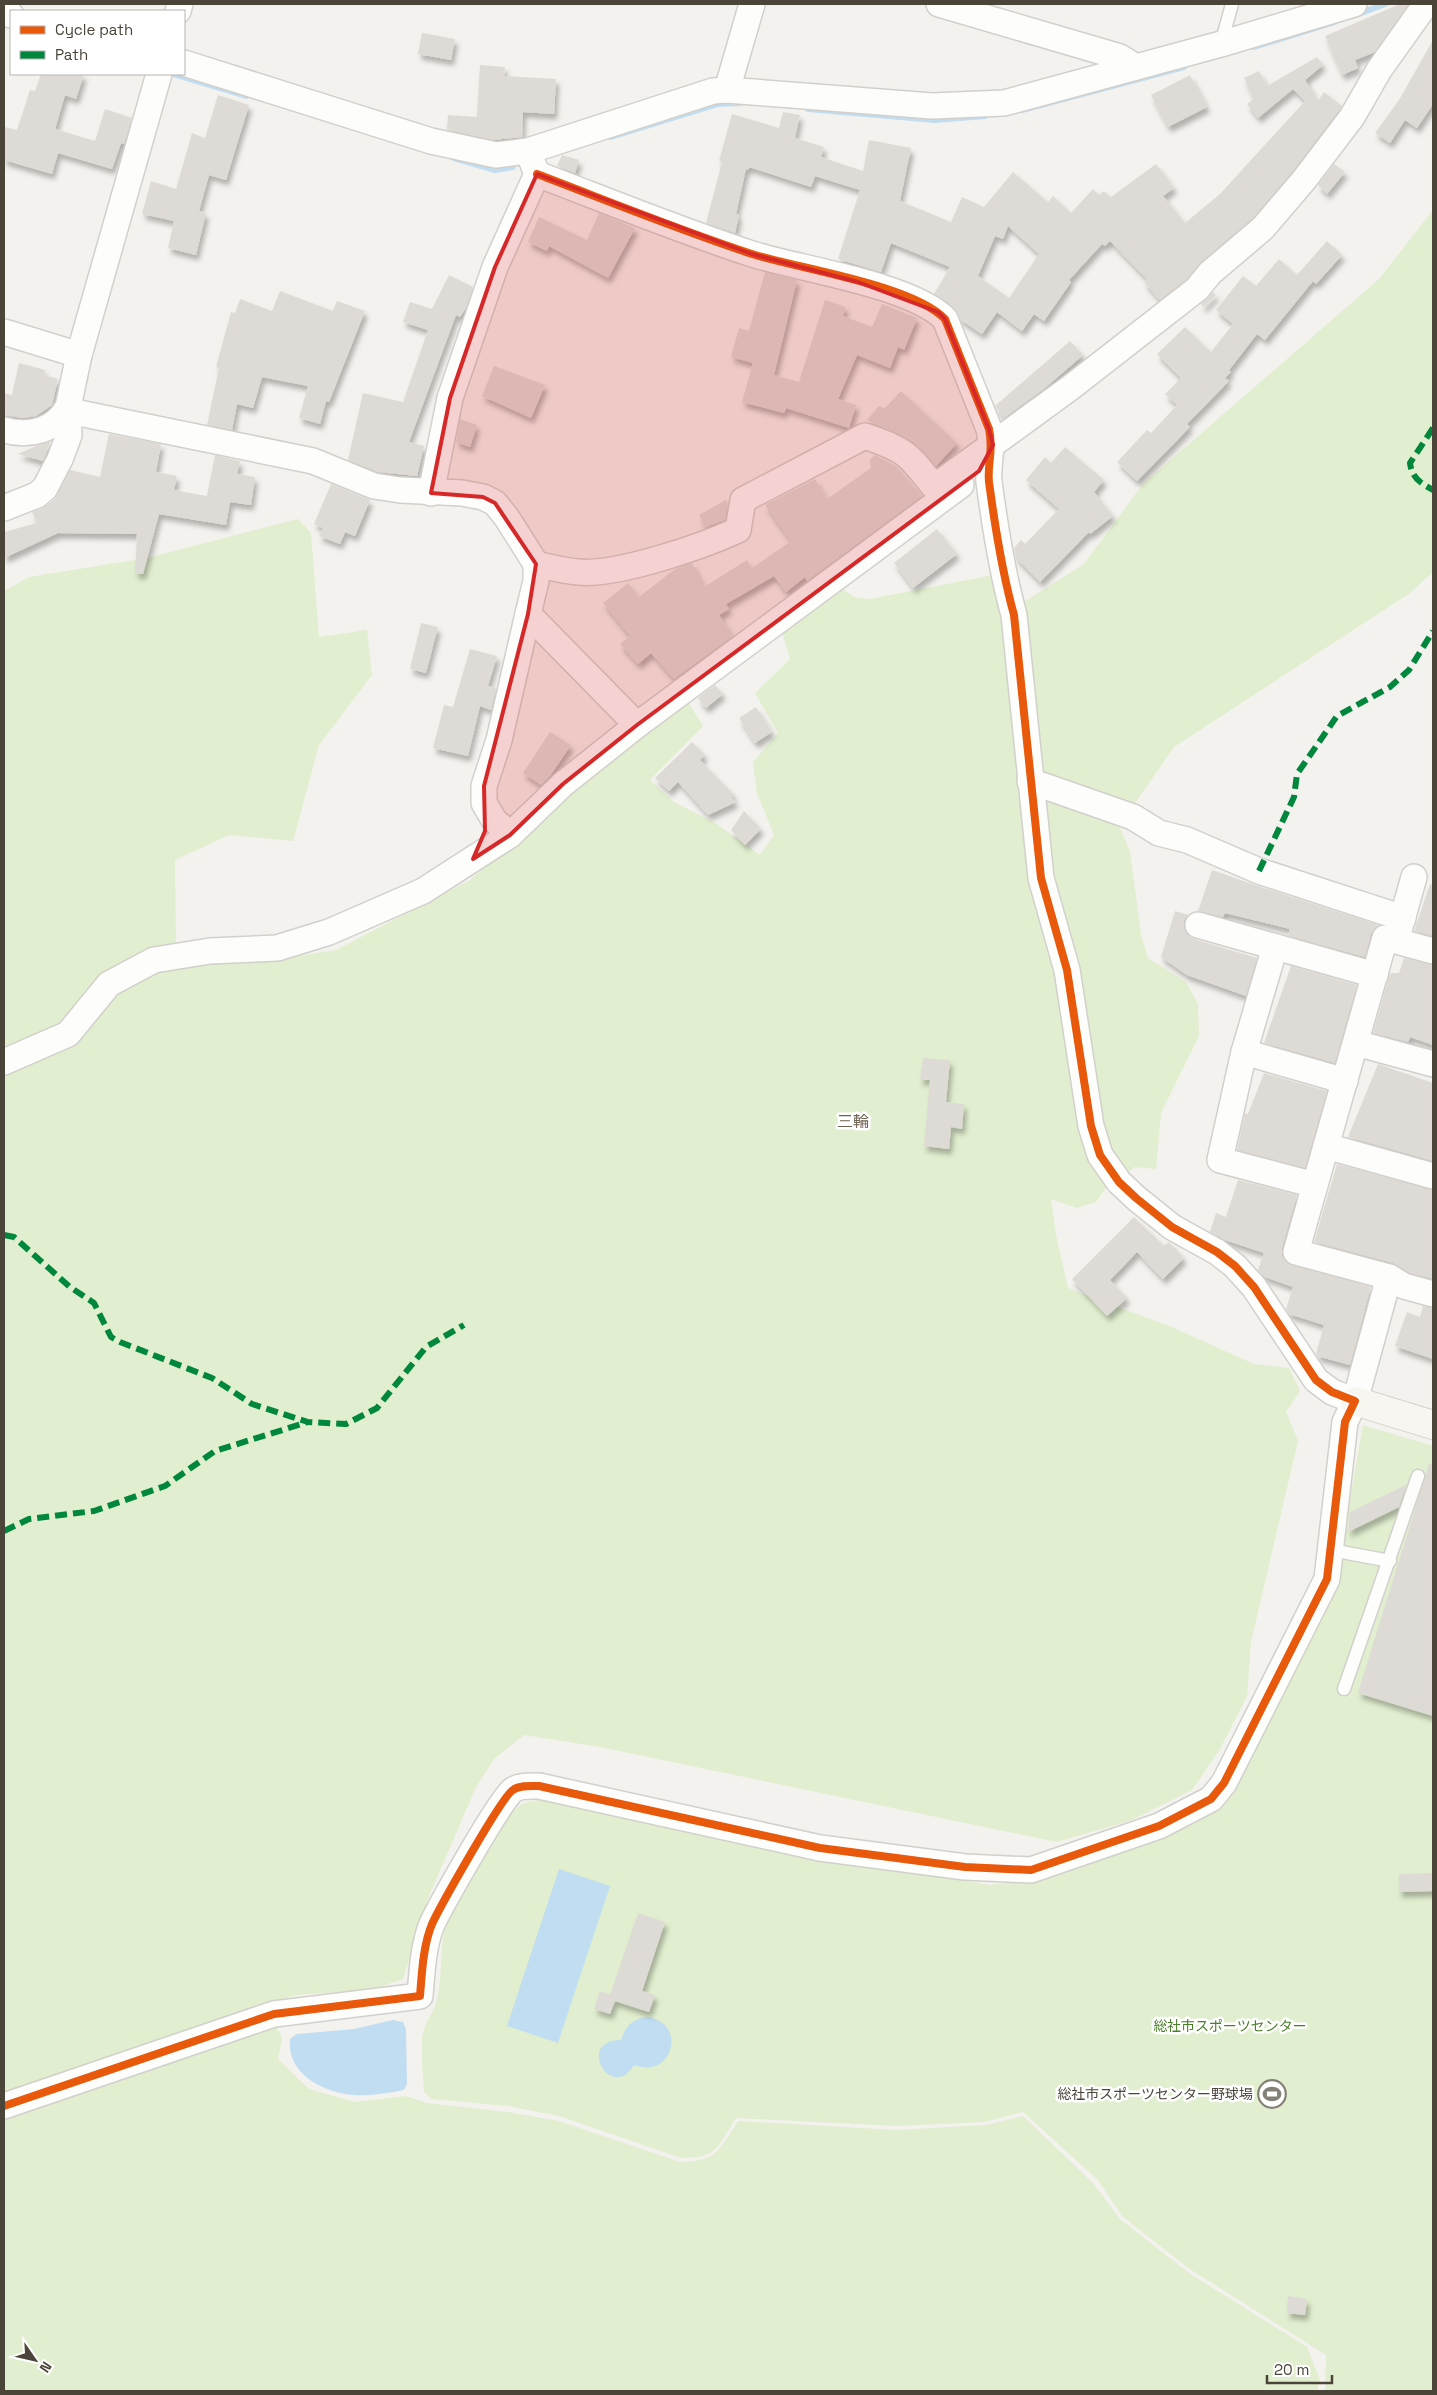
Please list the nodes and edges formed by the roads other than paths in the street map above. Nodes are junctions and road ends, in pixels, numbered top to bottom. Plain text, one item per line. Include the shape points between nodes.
1 (752, 4) edge
2 (939, 4) edge
3 (1232, 4) edge
4 (1354, 4) edge
5 (1426, 4) edge
6 (1221, 44) junction
7 (185, 63) edge
8 (1136, 67) junction
9 (159, 75) edge
10 (727, 90) junction
11 (528, 151) junction
12 (537, 174) junction
13 (4, 332) edge
14 (80, 355) junction
15 (68, 407) junction
16 (4, 430) edge
17 (993, 445) junction
18 (431, 493) junction
19 (4, 508) edge
20 (536, 564) junction
21 (528, 614) junction
22 (637, 725) junction
23 (1030, 781) junction
24 (484, 803) junction
25 (510, 835) junction
26 (473, 859) junction
27 (1414, 877) dead end
28 (1403, 918) junction
29 (1198, 925) dead end
30 (1396, 941) junction
31 (1275, 947) junction
32 (1433, 952) edge
33 (1375, 975) junction
34 (1356, 1043) junction
35 (1244, 1052) junction
36 (4, 1062) edge
37 (1433, 1064) edge
38 (1345, 1081) junction
39 (1326, 1146) junction
40 (1433, 1176) edge
41 (1316, 1185) junction
42 (1389, 1277) junction
43 (1433, 1294) edge
44 (1354, 1401) junction
45 (1433, 1425) edge
46 (1418, 1476) dead end
47 (1330, 1550) junction
48 (1390, 1562) junction
49 (1344, 1689) dead end
50 (4, 2106) edge

1 - 10 street
2 - 8 street via 1120,57
3 - 6 lane
4 - 6 street
5 - 17 street via 1379,70 1352,117 1263,228 1210,273 1197,289
6 - 8 street
7 - 11 street via 431,141 496,155
8 - 10 street via 1004,103 977,106 932,106
9 - 14 street
10 - 11 street via 713,91
11 - 12 street
12 - 17 street via 752,254 867,284 938,312 945,319
12 - 18 street via 495,267 450,398
13 - 14 street
14 - 15 street
15 - 16 street via 48,429 14,433
15 - 18 street via 79,413 313,461 374,486
15 - 19 street via 70,435 45,488 37,495
17 - 20 street via 934,487 913,460 897,447 865,436 743,500 738,530 718,539 612,571 578,572
17 - 22 street via 979,471
17 - 23 street via 989,480 1006,586 1014,615
18 - 20 street via 462,493 495,503
20 - 21 street via 536,580
21 - 22 street
21 - 24 street via 499,740 484,786
22 - 25 street via 563,784
23 - 28 street via 1133,817 1159,832 1259,870
23 - 44 street via 1041,878 1067,970 1091,1126 1100,1155 1119,1182 1136,1198 1172,1227 1235,1266 1254,1288 1316,1380 1332,1392
24 - 25 street via 494,820
24 - 26 street via 485,831
25 - 26 street
26 - 36 street via 423,891 329,932 276,948 210,951 154,960 109,984 68,1034
27 - 28 street
28 - 30 street
29 - 31 street
30 - 32 street
30 - 33 street via 1385,938
31 - 33 street
31 - 35 street
33 - 34 street
34 - 37 street
34 - 38 street
35 - 38 street
35 - 41 street via 1220,1160
38 - 39 street
39 - 40 street
39 - 41 street
41 - 42 street via 1296,1252
42 - 43 street via 1404,1286
42 - 44 street
44 - 45 street
44 - 47 street via 1345,1422
46 - 48 lane
47 - 48 lane
47 - 50 street via 1327,1579 1224,1783 1210,1799 1159,1826 1031,1870 965,1867 820,1848 539,1786 525,1786 512,1790 497,1810 432,1925 423,1959 420,1996 274,2014
48 - 49 lane

